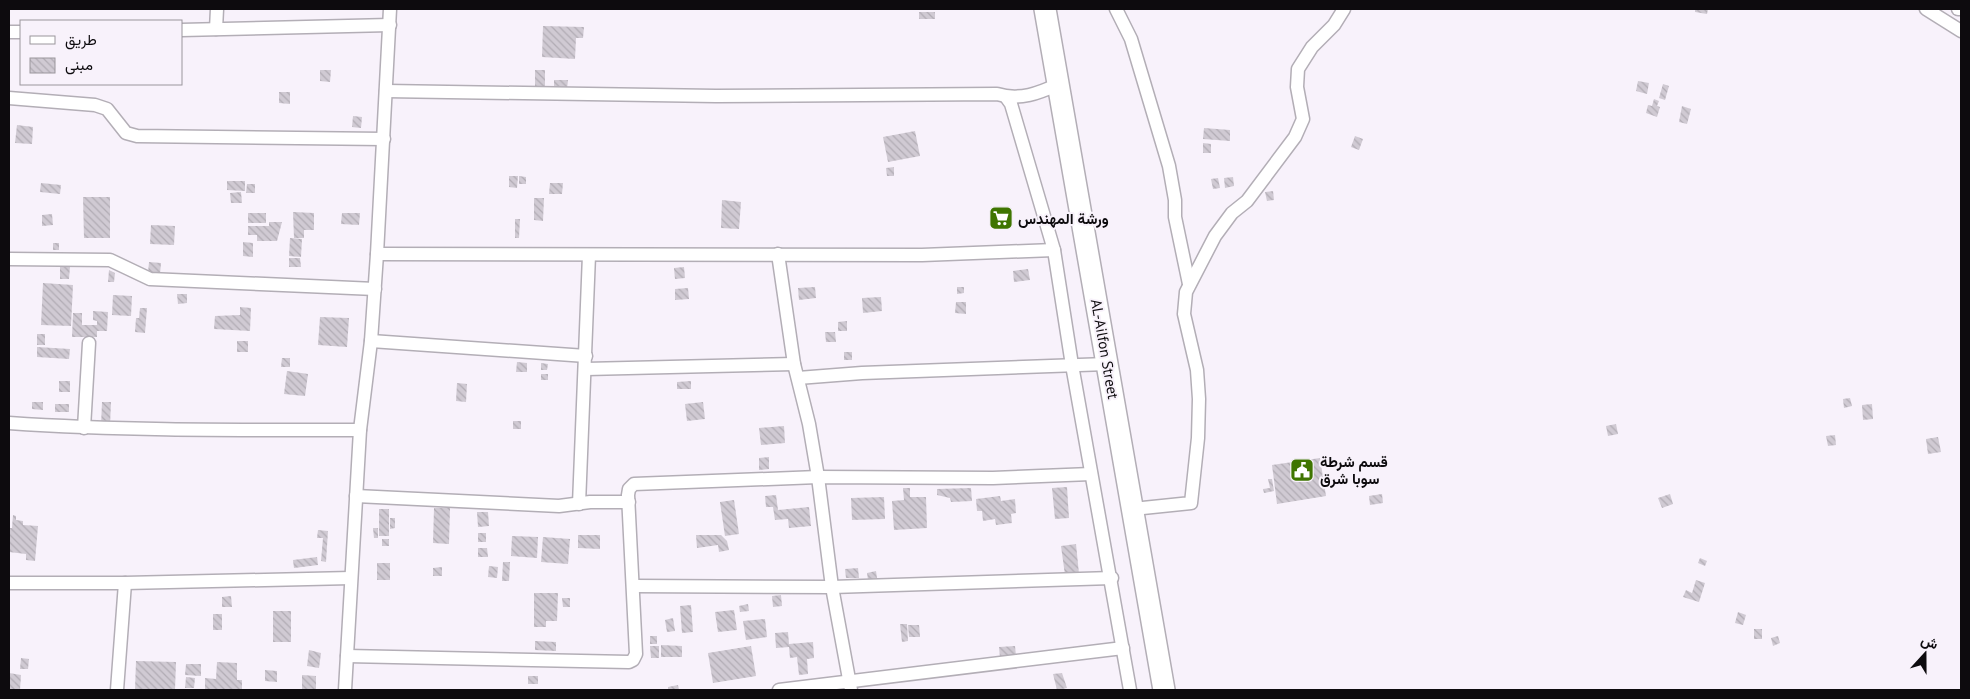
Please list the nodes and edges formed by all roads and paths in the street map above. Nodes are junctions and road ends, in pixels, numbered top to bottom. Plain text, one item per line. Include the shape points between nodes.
1 (217, 9) edge
2 (390, 9) edge
3 (1045, 9) edge
4 (1116, 9) edge
5 (1344, 9) edge
6 (1926, 9) edge
7 (390, 25) junction
8 (182, 30) edge
9 (216, 30) junction
10 (1961, 31) edge
11 (1059, 84) junction
12 (386, 91) junction
13 (1006, 96) junction
14 (9, 98) edge
15 (384, 139) junction
16 (1054, 250) junction
17 (377, 254) junction
18 (778, 254) junction
19 (589, 255) junction
20 (9, 259) edge
21 (1189, 284) junction
22 (375, 289) junction
23 (370, 341) junction
24 (88, 343) dead end
25 (586, 362) junction
26 (794, 364) junction
27 (1108, 364) junction
28 (1072, 365) junction
29 (798, 378) junction
30 (9, 423) edge
31 (84, 428) junction
32 (360, 430) junction
33 (1091, 474) junction
34 (818, 478) junction
35 (356, 496) junction
36 (629, 502) junction
37 (579, 504) junction
38 (1133, 509) junction
39 (351, 578) junction
40 (1112, 578) junction
41 (9, 583) edge
42 (125, 583) junction
43 (634, 586) junction
44 (832, 587) junction
45 (1123, 648) junction
46 (347, 656) junction
47 (851, 687) edge
48 (117, 690) edge
49 (345, 690) edge
50 (779, 690) edge
51 (1130, 690) edge
52 (1164, 690) edge

1 - 9 street
2 - 7 street
3 - 11 highway, AL-Ailfon Street
4 - 21 street via 1131,39 1170,166 1176,200 1175,217
5 - 21 street via 1298,69 1297,87 1303,119 1295,137 1247,202 1232,213 1215,236
6 - 10 street
7 - 9 street
7 - 12 street
8 - 9 street
11 - 13 street via 1032,96
11 - 27 highway, AL-Ailfon Street
12 - 13 street
12 - 15 street
13 - 16 street
14 - 15 street via 95,105 108,109 122,129 137,136
15 - 17 street
16 - 18 street via 922,255
16 - 28 street
17 - 19 street
17 - 22 street
18 - 19 street
18 - 26 street
19 - 25 street
20 - 22 street via 110,260 150,279
21 - 38 street via 1184,314 1197,370 1199,399 1192,503
22 - 23 street
23 - 25 street
23 - 32 street
24 - 31 street
25 - 26 street
25 - 37 street
26 - 29 street
27 - 28 street
27 - 38 highway, AL-Ailfon Street
28 - 29 street
28 - 33 street
29 - 34 street
30 - 31 street
31 - 32 street
32 - 35 street
33 - 34 street via 993,478
33 - 40 street
34 - 36 street via 634,484 629,489
34 - 44 street
35 - 37 street via 559,506
35 - 39 street
36 - 37 street
36 - 43 street
38 - 52 highway, AL-Ailfon Street
39 - 42 street
39 - 46 street
40 - 44 street
40 - 45 street
41 - 42 street
42 - 48 street
43 - 44 street
43 - 46 street via 636,654 629,662
44 - 47 street
45 - 47 street
45 - 51 street
46 - 49 street
47 - 50 street

